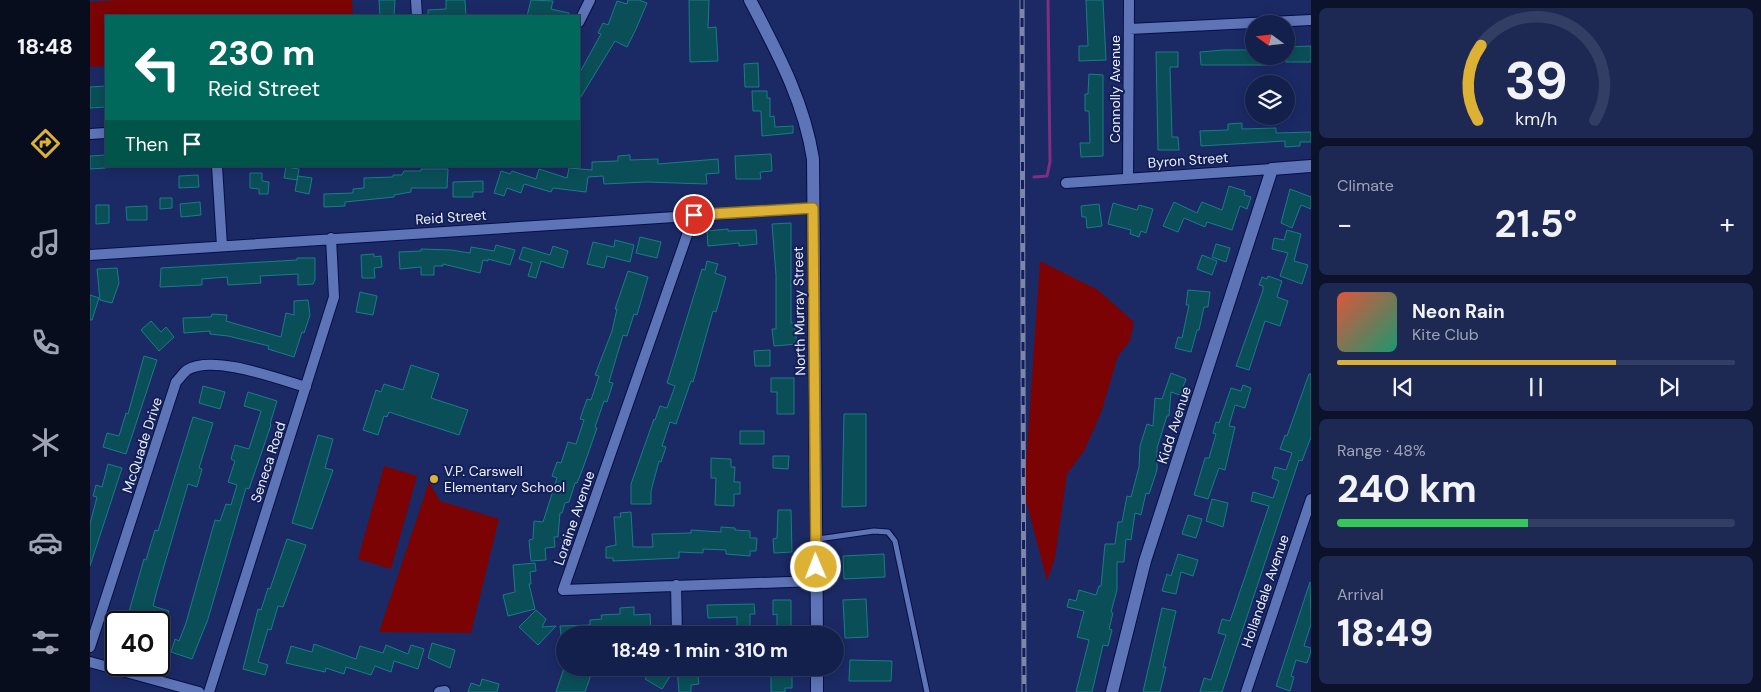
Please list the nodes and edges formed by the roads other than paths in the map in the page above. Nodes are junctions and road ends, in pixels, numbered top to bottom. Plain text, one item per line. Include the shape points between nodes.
1 (416, 0) edge
2 (590, 0) edge
3 (750, 0) edge
4 (1129, 0) edge
5 (417, 15) edge
6 (580, 20) edge
7 (1311, 20) edge
8 (1129, 29) junction
9 (105, 133) edge
10 (90, 134) edge
11 (1311, 166) edge
12 (217, 167) edge
13 (1272, 169) junction
14 (1128, 178) junction
15 (1066, 183) dead end
16 (813, 208) junction
17 (694, 215) junction
18 (332, 238) junction
19 (222, 246) junction
20 (90, 255) edge
21 (306, 387) junction
22 (1311, 499) edge
23 (816, 540) junction
24 (816, 580) junction
25 (676, 585) junction
26 (677, 626) edge
27 (817, 626) edge
28 (90, 648) edge
29 (90, 662) edge
30 (817, 676) edge
31 (199, 692) edge
32 (209, 692) edge
33 (817, 692) edge
34 (927, 692) edge
35 (1112, 692) edge
36 (1246, 692) edge

1 - 5 street
2 - 6 street
3 - 16 street, North Murray Street via 789,75 809,132 813,159
4 - 8 street, Connolly Avenue
7 - 8 street
8 - 14 street, Connolly Avenue
9 - 10 street
11 - 13 street, Byron Street
12 - 19 street
13 - 14 street, Byron Street
13 - 35 street, Kidd Avenue via 1146,562
14 - 15 street, Byron Street
16 - 17 street, Reid Street
16 - 23 street, North Murray Street
17 - 18 street, Reid Street
17 - 25 street, Loraine Avenue via 563,590
18 - 19 street, Reid Street
18 - 21 street, Seneca Road via 334,296
19 - 20 street, Reid Street
21 - 28 street, McQuade Drive via 231,365 188,370 176,382
21 - 32 street, Seneca Road
22 - 36 street, Hollandale Avenue
23 - 24 street, North Murray Street
23 - 34 lane via 874,531 888,532 895,541
24 - 25 street, Loraine Avenue
24 - 27 street, North Murray Street
25 - 26 street
29 - 31 street
30 - 33 street

